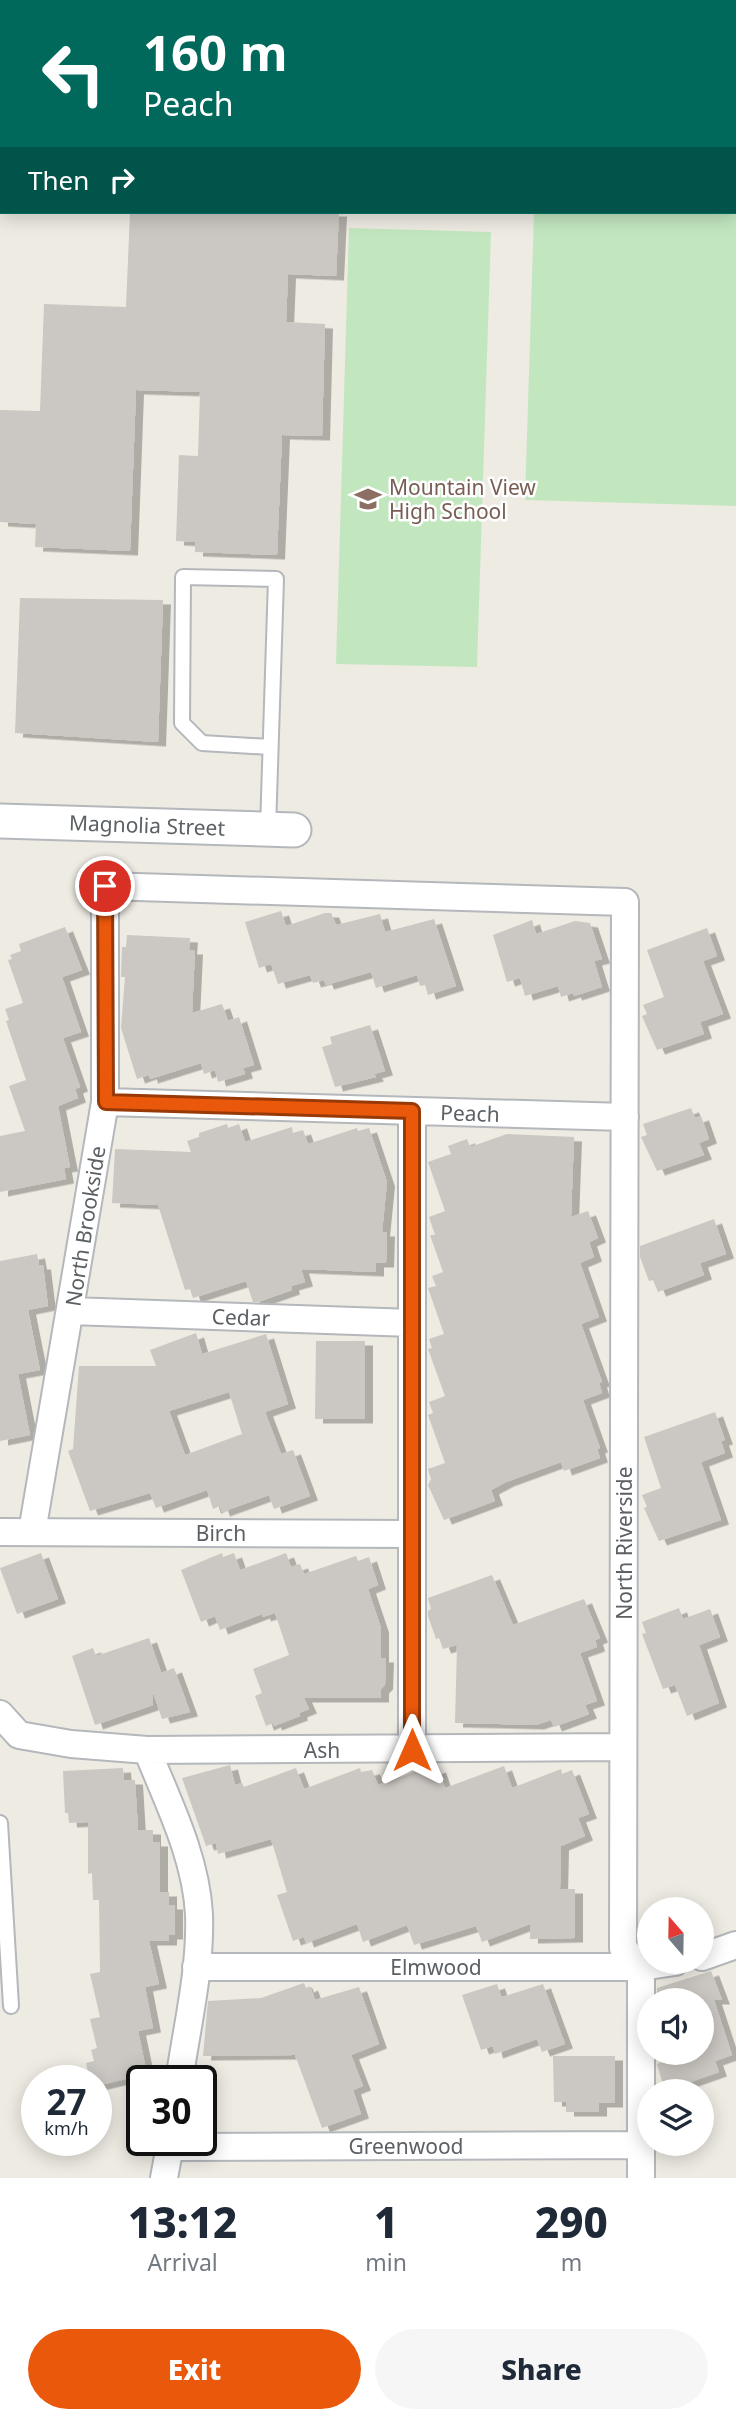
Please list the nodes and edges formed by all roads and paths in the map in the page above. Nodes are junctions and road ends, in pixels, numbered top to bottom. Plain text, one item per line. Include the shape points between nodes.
1 (270, 747) junction
2 (0, 821) edge
3 (281, 829) joint
4 (625, 902) joint
5 (106, 1102) junction
6 (412, 1111) junction
7 (625, 1117) junction
8 (71, 1311) junction
9 (412, 1323) junction
10 (0, 1531) edge
11 (32, 1532) junction
12 (411, 1534) junction
13 (0, 1714) edge
14 (624, 1746) junction
15 (147, 1749) junction
16 (412, 1750) junction
17 (0, 1823) edge
18 (736, 1945) edge
19 (714, 1953) edge
20 (637, 1964) edge
21 (195, 1967) junction
22 (637, 1967) edge
23 (640, 1974) edge
24 (11, 2006) dead end
25 (181, 2065) edge
26 (641, 2079) edge
27 (217, 2144) edge
28 (637, 2145) edge
29 (169, 2156) edge
30 (642, 2156) edge
31 (164, 2178) edge
32 (641, 2178) edge

1 - 1 lane via 276,579 183,578 182,723 202,743
1 - 3 lane
2 - 3 street, Magnolia Street
4 - 5 street, North Brookside via 105,886
4 - 7 street, North Riverside
5 - 6 street, Peach
5 - 8 street, North Brookside
6 - 7 street, Peach
6 - 9 street
7 - 14 street, North Riverside
8 - 9 street, Cedar
8 - 11 street, North Brookside
9 - 12 street
10 - 11 street
11 - 12 street, Birch
12 - 16 street
13 - 15 street via 19,1735
14 - 16 street, Ash
14 - 20 street, North Riverside via 623,1948
15 - 16 street, Ash
15 - 21 street via 188,1854 199,1914
17 - 24 lane
18 - 19 street
21 - 22 street, Elmwood
21 - 25 street
23 - 26 street
27 - 28 street, Greenwood
29 - 31 street
30 - 32 street

